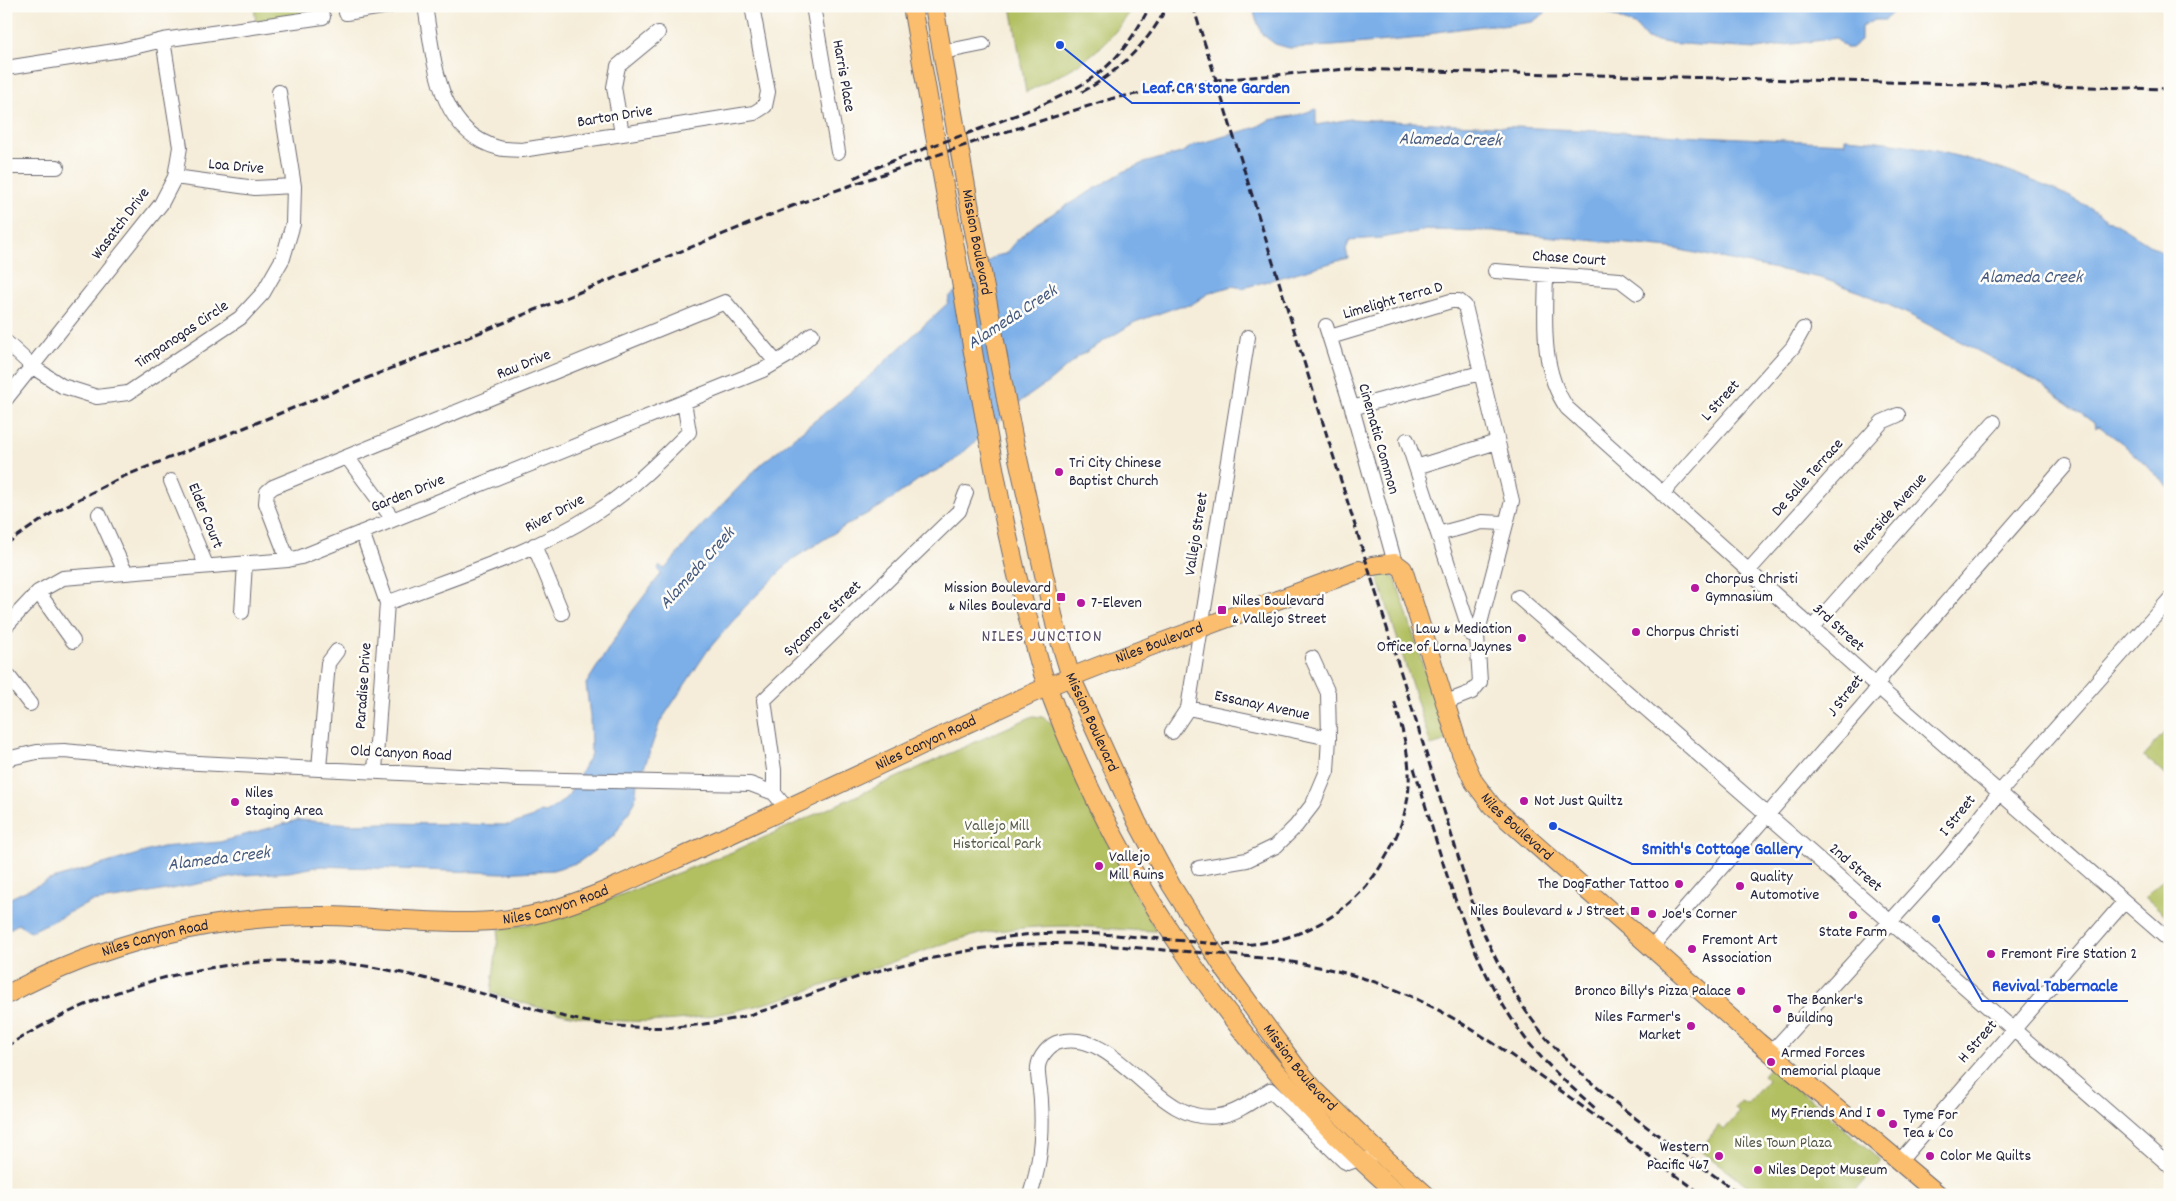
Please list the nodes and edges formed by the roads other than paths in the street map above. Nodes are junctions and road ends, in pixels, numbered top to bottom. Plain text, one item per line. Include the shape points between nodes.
1 (389, 6) edge
2 (425, 6) edge
3 (752, 6) edge
4 (813, 6) edge
5 (912, 6) edge
6 (934, 6) edge
7 (346, 13) dead end
8 (323, 17) dead end
9 (658, 33) dead end
10 (163, 40) junction
11 (983, 44) dead end
12 (943, 52) junction
13 (6, 68) edge
14 (278, 92) dead end
15 (622, 134) junction
16 (838, 152) dead end
17 (6, 167) edge
18 (57, 167) dead end
19 (176, 177) junction
20 (294, 186) junction
21 (1495, 271) dead end
22 (1546, 274) junction
23 (1637, 293) dead end
24 (1803, 329) dead end
25 (1328, 332) joint
26 (812, 334) dead end
27 (1248, 337) dead end
28 (6, 342) edge
29 (776, 362) junction
30 (33, 367) junction
31 (1480, 373) junction
32 (6, 399) edge
33 (684, 402) junction
34 (1352, 408) junction
35 (1898, 415) dead end
36 (1994, 422) dead end
37 (1407, 440) dead end
38 (1497, 442) junction
39 (347, 457) junction
40 (2065, 466) dead end
41 (1416, 467) junction
42 (171, 481) dead end
43 (966, 493) dead end
44 (1662, 494) junction
45 (99, 514) dead end
46 (392, 518) junction
47 (1504, 524) junction
48 (362, 532) junction
49 (1438, 534) junction
50 (534, 545) junction
51 (288, 560) junction
52 (245, 562) junction
53 (1395, 562) junction
54 (206, 565) junction
55 (1748, 571) junction
56 (126, 572) junction
57 (38, 592) junction
58 (1518, 597) dead end
59 (2170, 599) edge
60 (387, 603) junction
61 (242, 612) dead end
62 (562, 613) dead end
63 (6, 626) edge
64 (1202, 627) junction
65 (1812, 628) junction
66 (1477, 635) junction
67 (73, 641) dead end
68 (337, 651) dead end
69 (1312, 658) dead end
70 (6, 673) edge
71 (1071, 677) junction
72 (1877, 686) junction
73 (1047, 688) junction
74 (1444, 703) junction
75 (30, 704) dead end
76 (1188, 708) junction
77 (1172, 732) dead end
78 (1329, 738) junction
79 (6, 760) edge
80 (319, 768) junction
81 (375, 771) junction
82 (774, 793) junction
83 (1999, 793) junction
84 (787, 809) junction
85 (1767, 815) junction
86 (1199, 868) dead end
87 (2124, 902) junction
88 (1890, 922) junction
89 (2170, 941) edge
90 (1652, 947) junction
91 (6, 995) edge
92 (2012, 1029) junction
93 (1771, 1052) junction
94 (1359, 1159) junction
95 (1387, 1160) junction
96 (1899, 1162) junction
97 (2170, 1166) edge
98 (1421, 1190) edge
99 (1030, 1195) edge
100 (1399, 1195) edge
101 (1433, 1195) edge
102 (1939, 1195) edge

1 - 7 street
2 - 15 street, Barton Drive via 438,84 450,110 471,135 499,148 522,150
3 - 15 street, Barton Drive via 768,92 765,106 754,113
4 - 16 street, Harris Place
5 - 73 main road, Mission Boulevard via 1013,563
6 - 12 main road, Mission Boulevard
8 - 10 street
9 - 15 street via 618,66 614,87
10 - 13 street
10 - 19 street, Wasatch Drive via 180,147
11 - 12 street
12 - 71 main road, Mission Boulevard via 1013,436 1056,628
14 - 20 street, Timpanogas Circle
17 - 18 street
19 - 20 street, Loa Drive via 255,188
19 - 30 street, Wasatch Drive via 160,204
20 - 30 street, Timpanogas Circle via 293,224 283,258 263,293 240,318 128,393 97,397 62,386
21 - 22 street, Chase Court
22 - 23 street, Chase Court via 1620,280
22 - 44 street, 3rd Street via 1545,344 1561,400
24 - 44 street, L Street via 1793,347
25 - 31 street, Limelight Terra D via 1459,301 1465,306
25 - 34 street, Cinematic Common
26 - 29 street, Garden Drive
27 - 64 street, Vallejo Street via 1202,609
28 - 30 street, Timpanogas Circle
29 - 33 street, Garden Drive
29 - 39 street, Rau Drive via 725,302
30 - 32 street, Wasatch Drive
31 - 34 street
31 - 38 street
33 - 46 street, Garden Drive
33 - 50 street, River Drive via 690,432 646,474 594,514
34 - 53 street, Cinematic Common
35 - 55 street, De Salle Terrace via 1882,422
36 - 65 street, Riverside Avenue
37 - 41 street
38 - 41 street
38 - 47 street via 1512,501
39 - 46 street
39 - 51 street, Rau Drive via 273,487 262,495
40 - 72 street, J Street via 1883,675
41 - 49 street
42 - 54 street, Elder Court
43 - 82 street, Sycamore Street via 960,511 764,700
44 - 55 street, 3rd Street
45 - 56 street
46 - 48 street, Garden Drive
47 - 49 street via 1482,522
47 - 66 street
48 - 51 street, Garden Drive
48 - 60 street
49 - 66 street via 1471,634
50 - 60 street, River Drive
50 - 62 street
51 - 52 street, Garden Drive
52 - 54 street, Garden Drive
52 - 61 street
53 - 64 main road, Niles Boulevard via 1366,568
53 - 74 main road, Niles Boulevard via 1403,569
54 - 56 street, Garden Drive
55 - 65 street, 3rd Street
56 - 57 street, Garden Drive via 64,578
57 - 63 street, Garden Drive
57 - 67 street
58 - 85 street, 2nd Street
59 - 83 street, I Street
60 - 81 street, Paradise Drive
64 - 71 main road, Niles Boulevard
64 - 76 street, Vallejo Street
65 - 72 street, 3rd Street
66 - 74 street via 1480,682 1472,692
68 - 80 street via 328,663
69 - 78 street via 1328,693
70 - 75 street
71 - 73 main road, Niles Canyon Road
71 - 95 main road, Mission Boulevard via 1137,822 1171,885 1225,970 1296,1067
72 - 83 street, 3rd Street
72 - 85 street, J Street
73 - 84 main road, Niles Canyon Road
73 - 94 main road, Mission Boulevard via 1114,839 1172,934 1264,1058
74 - 90 main road, Niles Boulevard via 1466,765 1492,806
76 - 77 street, Vallejo Street
76 - 78 street, Essanay Avenue
78 - 86 street via 1327,771 1313,804 1296,826 1276,846 1247,860
79 - 80 street, Old Canyon Road via 37,752 64,752 179,762
80 - 81 street, Old Canyon Road
81 - 82 street, Old Canyon Road via 527,779 750,784
82 - 84 street
83 - 87 street, 3rd Street
83 - 88 street, I Street via 1948,858
84 - 91 main road, Niles Canyon Road via 599,893 553,910 473,923 326,916 260,918 201,926 140,940 85,958
85 - 88 street, 2nd Street
85 - 90 street, J Street
87 - 89 street, 3rd Street
87 - 92 street, H Street
88 - 92 street, 2nd Street
88 - 93 street, I Street
90 - 93 main road, Niles Boulevard
92 - 96 street, H Street
92 - 97 street, 2nd Street
93 - 96 main road, Niles Boulevard
94 - 95 street
94 - 99 street via 1348,1163 1340,1158 1270,1090 1236,1112 1218,1117 1199,1116 1178,1109 1094,1046 1068,1040 1056,1042 1049,1048 1038,1067 1043,1135
94 - 100 main road, Mission Boulevard
95 - 98 main road, Mission Boulevard
96 - 102 main road, Niles Boulevard
98 - 101 street

